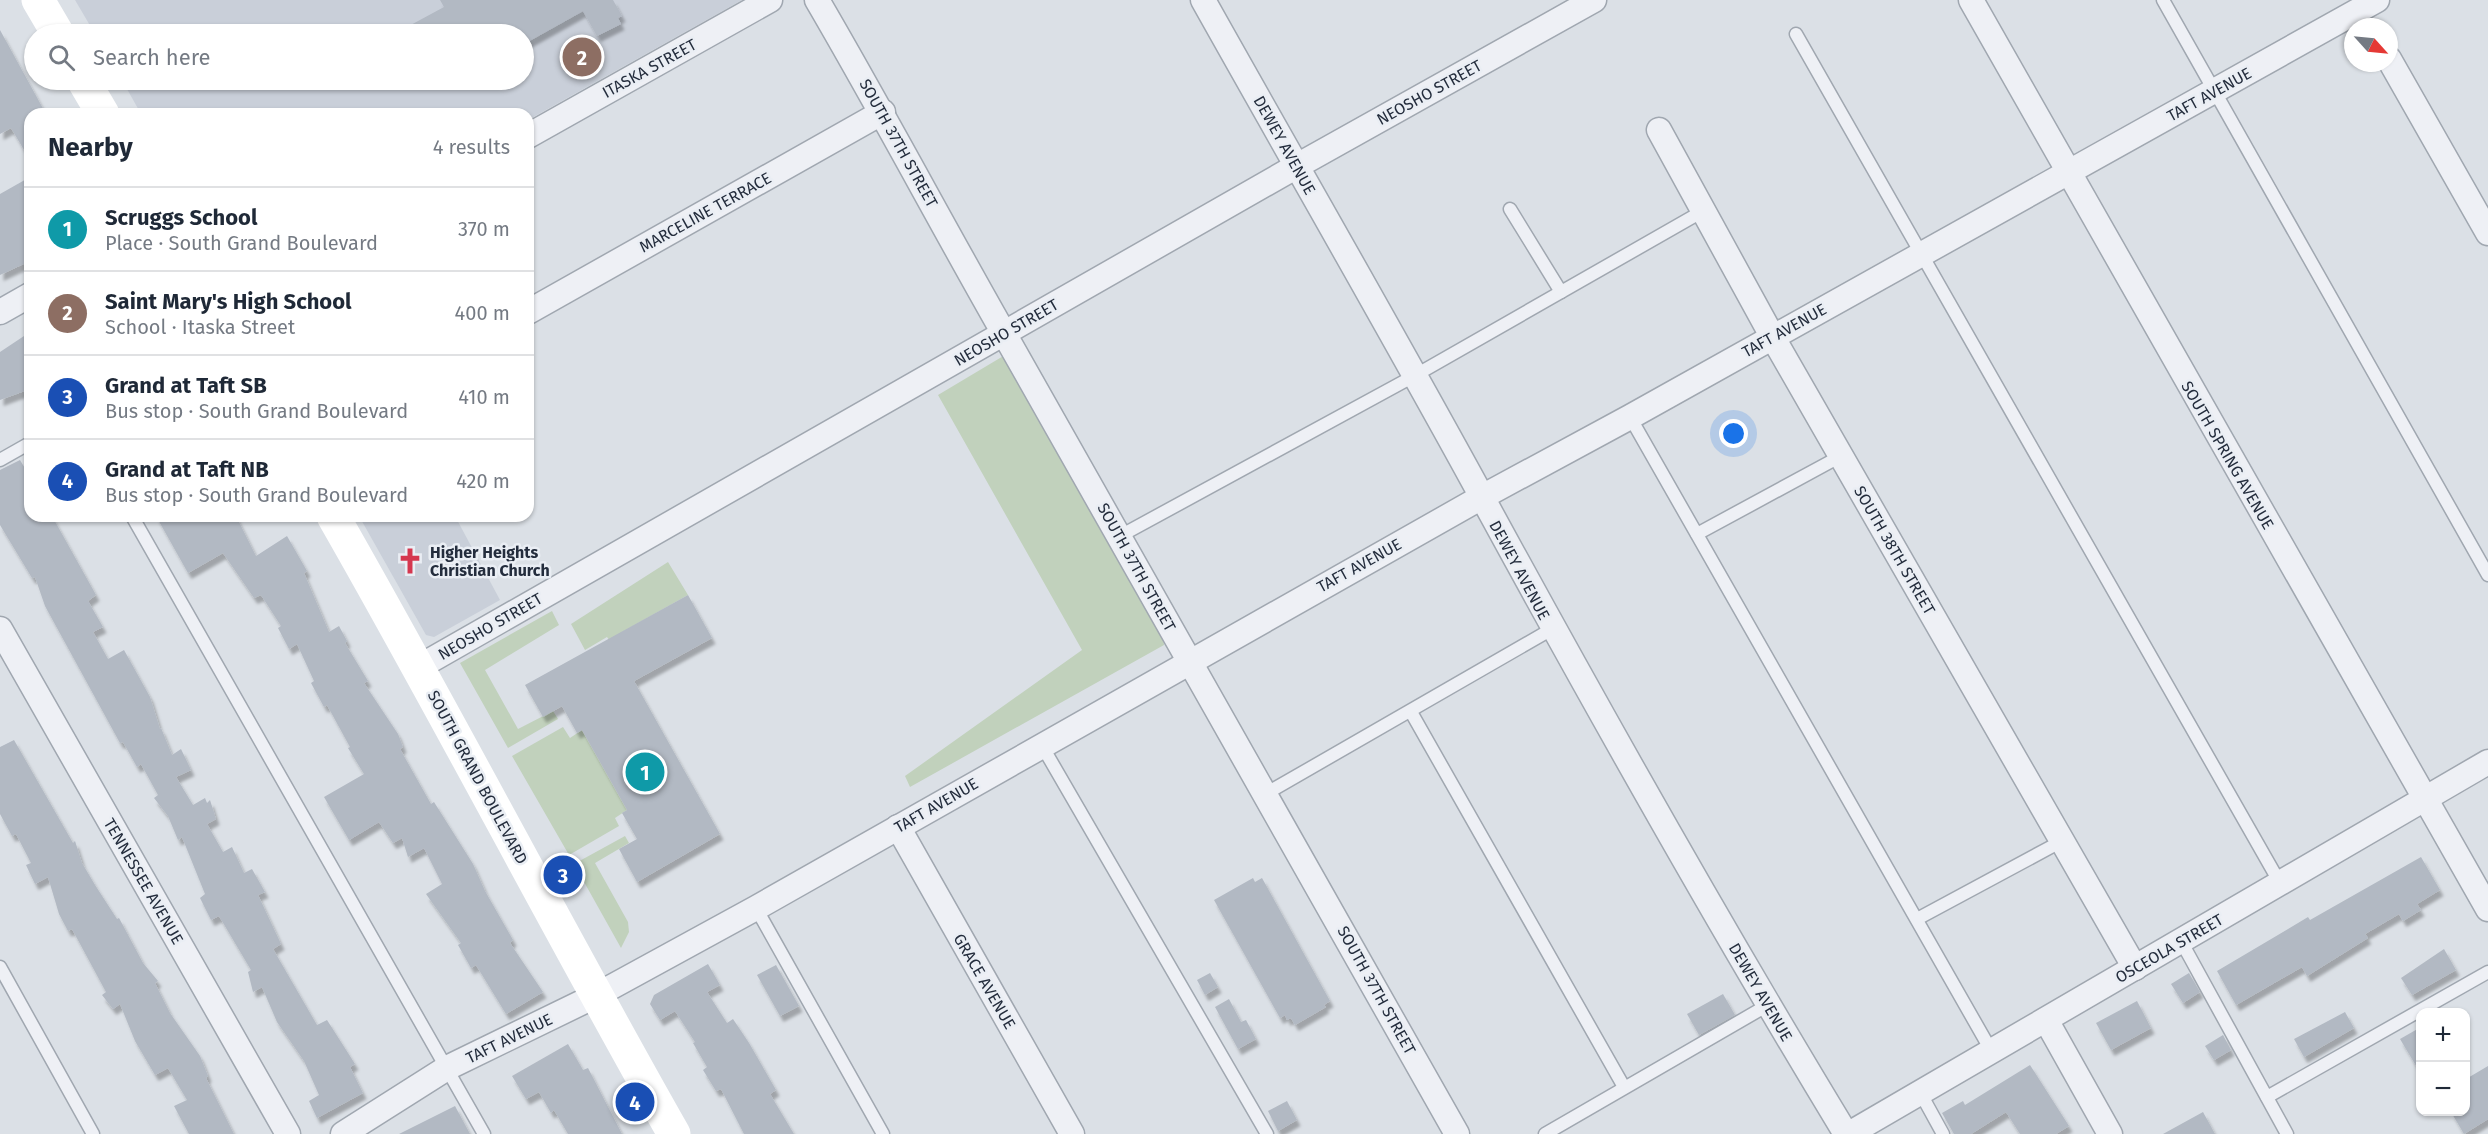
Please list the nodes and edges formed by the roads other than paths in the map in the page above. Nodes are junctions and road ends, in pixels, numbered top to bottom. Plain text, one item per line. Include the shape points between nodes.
1 (39, 0) edge
2 (770, 0) edge
3 (817, 0) edge
4 (1203, 0) edge
5 (1594, 0) edge
6 (1971, 0) edge
7 (2163, 0) edge
8 (2363, 10) edge
9 (52, 24) edge
10 (1796, 34) dead end
11 (2396, 72) edge
12 (89, 90) edge
13 (2214, 90) junction
14 (99, 108) edge
15 (883, 112) junction
16 (1659, 130) dead end
17 (534, 133) edge
18 (1297, 166) junction
19 (2068, 173) junction
20 (1510, 209) dead end
21 (1703, 211) junction
22 (2488, 232) edge
23 (1920, 255) junction
24 (1561, 292) junction
25 (24, 300) edge
26 (534, 309) edge
27 (0, 312) edge
28 (1003, 333) junction
29 (1772, 336) junction
30 (1414, 376) junction
31 (1630, 417) junction
32 (24, 446) edge
33 (1841, 456) junction
34 (0, 460) edge
35 (1482, 496) junction
36 (135, 522) edge
37 (336, 522) edge
38 (1697, 534) junction
39 (1120, 536) junction
40 (2488, 574) edge
41 (0, 628) edge
42 (1552, 629) junction
43 (1190, 660) junction
44 (419, 667) junction
45 (1411, 712) junction
46 (1041, 744) junction
47 (2488, 762) edge
48 (1267, 793) junction
49 (2424, 799) junction
50 (898, 827) junction
51 (2062, 841) junction
52 (2280, 883) junction
53 (756, 908) junction
54 (2488, 909) edge
55 (1917, 919) junction
56 (2181, 941) junction
57 (0, 967) edge
58 (2135, 968) junction
59 (2488, 972) edge
60 (595, 996) junction
61 (1768, 1005) junction
62 (2046, 1020) junction
63 (1992, 1052) junction
64 (447, 1068) junction
65 (1624, 1087) junction
66 (1921, 1094) junction
67 (2267, 1097) junction
68 (93, 1134) edge
69 (288, 1134) edge
70 (343, 1134) edge
71 (484, 1134) edge
72 (674, 1134) edge
73 (883, 1134) edge
74 (1072, 1134) edge
75 (1267, 1134) edge
76 (1457, 1134) edge
77 (1545, 1134) edge
78 (1848, 1134) edge
79 (1943, 1134) edge
80 (2110, 1134) edge
81 (2287, 1134) edge

1 - 9 main road
2 - 17 street, ITASKA STREET
3 - 15 street, SOUTH 37TH STREET
4 - 18 street, DEWEY AVENUE
5 - 18 street, NEOSHO STREET
6 - 19 street, SOUTH SPRING AVENUE
7 - 13 lane
8 - 13 street, TAFT AVENUE
10 - 23 lane
11 - 22 street
12 - 14 main road
13 - 19 street, TAFT AVENUE
13 - 40 lane
15 - 26 street, MARCELINE TERRACE
15 - 28 street, SOUTH 37TH STREET
16 - 21 street, SOUTH 38TH STREET
18 - 28 street, NEOSHO STREET
18 - 30 street, DEWEY AVENUE
19 - 23 street, TAFT AVENUE
19 - 49 street, SOUTH SPRING AVENUE
20 - 24 lane
21 - 24 lane
21 - 29 street, SOUTH 38TH STREET
23 - 29 street, TAFT AVENUE
23 - 52 lane
24 - 30 lane
25 - 27 street
28 - 39 street, SOUTH 37TH STREET
28 - 44 street, NEOSHO STREET
29 - 31 street, TAFT AVENUE
29 - 33 street, SOUTH 38TH STREET
30 - 35 street, DEWEY AVENUE
30 - 39 lane
31 - 35 street, TAFT AVENUE
31 - 38 lane
32 - 34 lane
33 - 38 lane
33 - 51 street, SOUTH 38TH STREET
35 - 42 street, DEWEY AVENUE
35 - 43 street, TAFT AVENUE
36 - 64 lane
37 - 44 main road, SOUTH GRAND BOULEVARD
38 - 55 lane
39 - 43 street, SOUTH 37TH STREET
41 - 69 street, TENNESSEE AVENUE
42 - 45 lane
42 - 61 street, DEWEY AVENUE
43 - 46 street, TAFT AVENUE
43 - 48 street, SOUTH 37TH STREET
44 - 60 main road, SOUTH GRAND BOULEVARD
45 - 48 lane
45 - 65 lane
46 - 50 street, TAFT AVENUE
46 - 75 lane
47 - 49 street, OSCEOLA STREET
48 - 76 street, SOUTH 37TH STREET
49 - 52 street, OSCEOLA STREET
49 - 54 street, SOUTH SPRING AVENUE
50 - 53 street, TAFT AVENUE
50 - 74 street, GRACE AVENUE
51 - 55 lane
51 - 58 street, SOUTH 38TH STREET
52 - 56 street, OSCEOLA STREET
53 - 60 street, TAFT AVENUE
53 - 73 lane
55 - 63 lane
56 - 58 street, OSCEOLA STREET
56 - 67 lane
57 - 68 lane
58 - 62 street, OSCEOLA STREET
59 - 67 lane
60 - 64 street, TAFT AVENUE
60 - 72 main road, SOUTH GRAND BOULEVARD
61 - 65 lane
61 - 78 street, DEWEY AVENUE
62 - 63 street, OSCEOLA STREET
62 - 80 street
63 - 66 street, OSCEOLA STREET
64 - 70 street, TAFT AVENUE
64 - 71 lane
65 - 77 lane
66 - 78 street, OSCEOLA STREET
66 - 79 lane
67 - 81 lane

